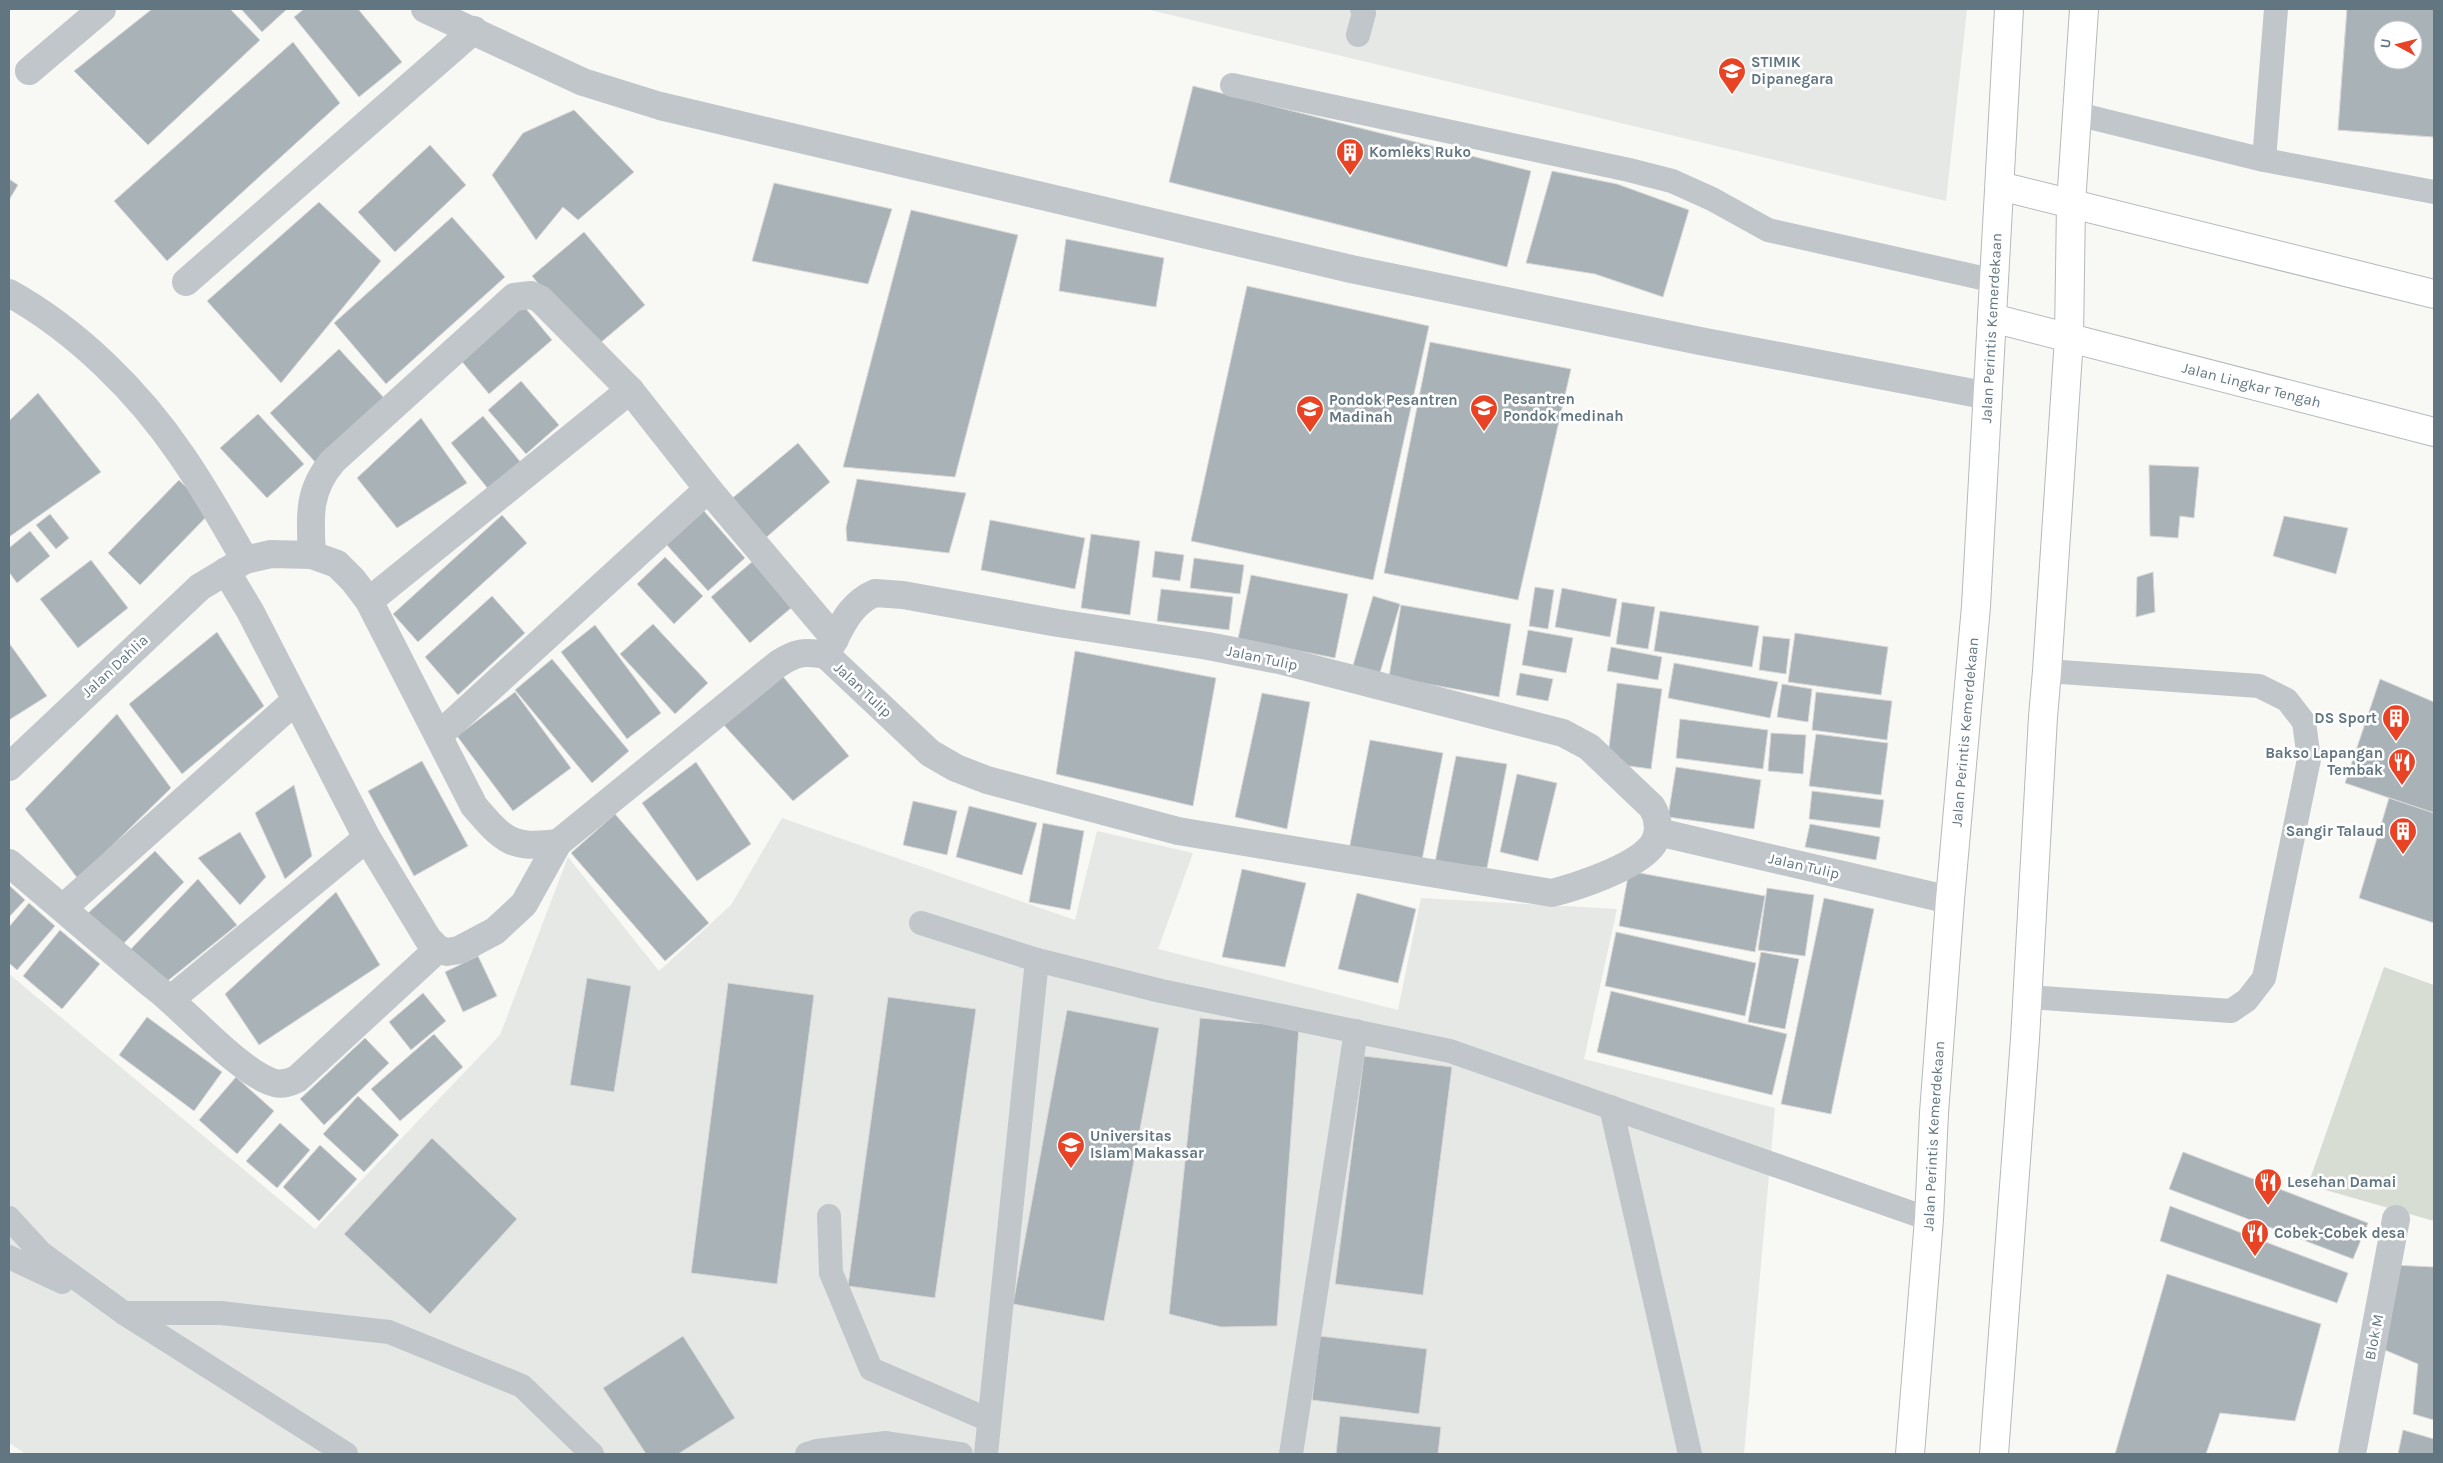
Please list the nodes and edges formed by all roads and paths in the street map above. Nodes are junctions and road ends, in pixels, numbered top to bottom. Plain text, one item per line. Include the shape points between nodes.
1 (102, 9) edge
2 (425, 9) edge
3 (1362, 9) edge
4 (2009, 9) edge
5 (2084, 9) edge
6 (2276, 9) edge
7 (474, 30) junction
8 (1358, 35) dead end
9 (30, 71) dead end
10 (1232, 85) dead end
11 (2077, 114) junction
12 (2264, 160) junction
13 (2000, 186) junction
14 (2434, 192) edge
15 (2071, 204) junction
16 (1994, 281) junction
17 (186, 282) dead end
18 (9, 293) edge
19 (2434, 294) edge
20 (1992, 318) junction
21 (2069, 338) junction
22 (630, 390) junction
23 (1989, 396) junction
24 (2434, 432) edge
25 (708, 489) junction
26 (312, 555) junction
27 (236, 566) junction
28 (369, 601) junction
29 (830, 647) junction
30 (2047, 671) junction
31 (295, 701) junction
32 (439, 735) junction
33 (9, 767) edge
34 (1658, 832) junction
35 (367, 838) junction
36 (558, 843) junction
37 (9, 863) edge
38 (1950, 900) junction
39 (63, 908) junction
40 (921, 924) dead end
41 (438, 949) junction
42 (1037, 960) junction
43 (2027, 997) junction
44 (172, 999) junction
45 (1356, 1031) junction
46 (1611, 1107) junction
47 (829, 1216) dead end
48 (9, 1218) edge
49 (1929, 1220) junction
50 (2396, 1220) dead end
51 (9, 1257) edge
52 (124, 1313) junction
53 (989, 1420) junction
54 (883, 1449) edge
55 (346, 1454) edge
56 (592, 1454) edge
57 (807, 1454) edge
58 (961, 1454) edge
59 (986, 1454) edge
60 (1291, 1454) edge
61 (1690, 1454) edge
62 (1910, 1454) edge
63 (1994, 1454) edge
64 (2352, 1454) edge

1 - 9 street
2 - 7 street
3 - 8 lane via 1364,13
4 - 13 main road, Jalan Perintis Kemerdekaan
5 - 11 main road
6 - 12 lane
7 - 17 street
7 - 23 street via 583,82 660,106 1350,269
10 - 16 lane via 1646,174 1672,181 1712,199 1768,230
11 - 12 lane
11 - 15 main road
12 - 14 lane
13 - 15 main road
13 - 16 main road, Jalan Perintis Kemerdekaan
15 - 19 main road
15 - 21 main road
16 - 20 main road, Jalan Perintis Kemerdekaan
18 - 27 street via 71,334 99,359 160,426 182,456
20 - 21 main road, Jalan Lingkar Tengah
20 - 23 main road, Jalan Perintis Kemerdekaan
21 - 24 main road, Jalan Lingkar Tengah
21 - 30 main road
22 - 25 street
22 - 26 street via 540,299 531,295 514,297 332,461 321,475 312,501
22 - 28 street
23 - 38 main road, Jalan Perintis Kemerdekaan via 1976,606
25 - 29 street
25 - 32 street
26 - 27 street via 271,554
26 - 28 street via 337,564
27 - 31 street via 250,611
27 - 33 street, Jalan Dahlia via 200,587
28 - 32 street
29 - 34 street, Jalan Tulip via 930,753 956,768 988,780 1178,831 1552,893 1588,884 1633,860 1652,847
29 - 34 street, Jalan Tulip via 848,613 862,599 875,594 903,595 1278,660 1563,733 1588,746 1652,807 1658,818
29 - 36 street via 793,655 778,664
30 - 43 main road
30 - 43 lane via 2259,686 2287,700 2304,722 2309,759 2264,978 2247,1000 2230,1011
31 - 35 street
31 - 39 street
32 - 36 street via 474,806 493,828 509,842 533,846
34 - 38 street, Jalan Tulip
35 - 41 street via 428,939
35 - 44 street
36 - 41 street via 524,904 512,916 495,931 459,950 447,952
37 - 39 street
38 - 49 main road, Jalan Perintis Kemerdekaan
39 - 44 street
40 - 42 lane
41 - 44 street via 297,1079 285,1084 265,1078 240,1062
42 - 45 lane via 1161,992
42 - 53 lane
43 - 63 main road
45 - 46 lane via 1450,1051
45 - 60 lane
46 - 49 lane
46 - 61 lane
47 - 53 lane via 830,1273 871,1369
48 - 52 lane via 41,1253
49 - 62 main road, Jalan Perintis Kemerdekaan
50 - 64 street, Blok M
51 - 52 lane
52 - 55 lane
52 - 56 lane via 222,1313 389,1332 522,1386
53 - 59 lane
54 - 57 lane
54 - 58 lane

